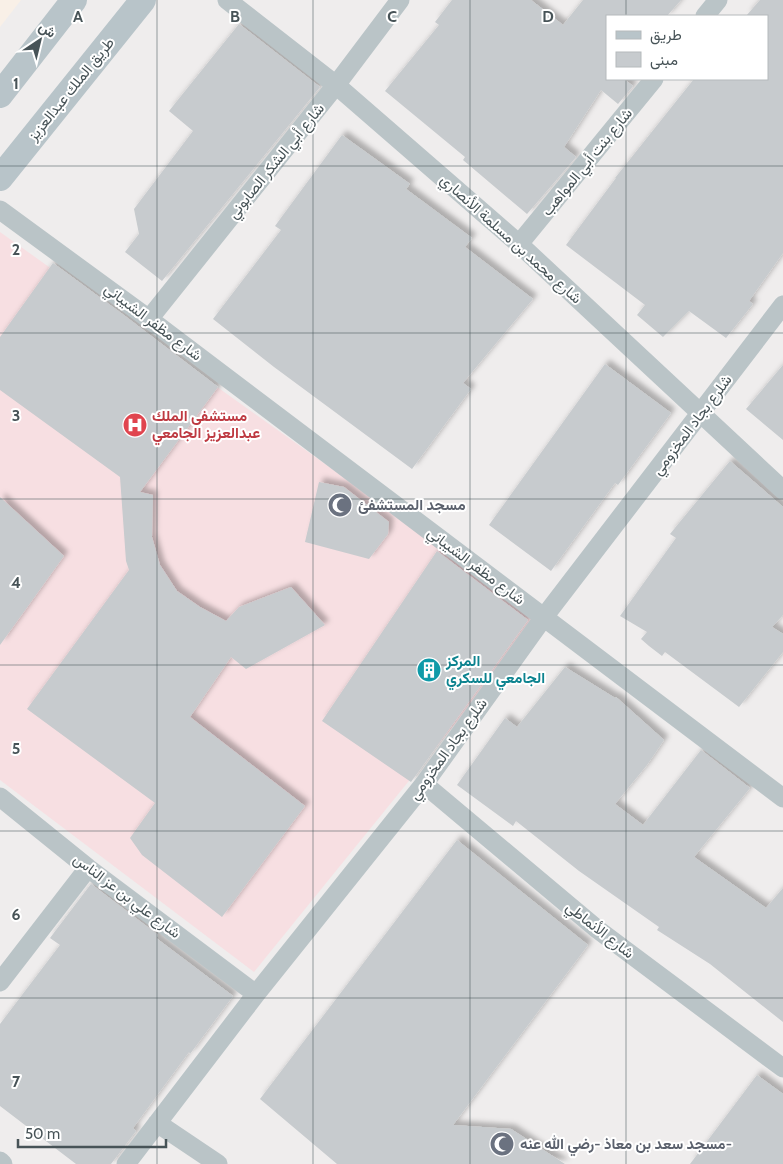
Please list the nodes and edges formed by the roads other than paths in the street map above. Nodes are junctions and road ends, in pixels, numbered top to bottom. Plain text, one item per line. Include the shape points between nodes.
1 (74, 0) edge
2 (143, 0) edge
3 (227, 0) edge
4 (400, 0) edge
5 (718, 0) edge
6 (706, 15) edge
7 (653, 80) edge
8 (336, 85) junction
9 (0, 95) edge
10 (0, 178) edge
11 (0, 210) edge
12 (519, 244) junction
13 (783, 305) edge
14 (150, 319) junction
15 (701, 412) junction
16 (783, 490) edge
17 (544, 617) junction
18 (424, 784) junction
19 (0, 797) edge
20 (783, 798) edge
21 (88, 868) junction
22 (0, 982) edge
23 (256, 994) junction
24 (783, 1068) edge
25 (157, 1123) junction
26 (0, 1162) edge
27 (3, 1164) edge
28 (126, 1164) edge
29 (218, 1164) edge

1 - 9 main road
2 - 10 main road, طريق الملك عبدالعزيز
3 - 8 street, شارع محمد بن مسلمة الأنصاري
4 - 8 street, شارع أبي الشكر الصابوني
5 - 6 street
7 - 12 street, شارع بنت أبي المواهب
8 - 12 street, شارع محمد بن مسلمة الأنصاري
8 - 14 street, شارع أبي الشكر الصابوني
11 - 14 street, شارع مظفر الشيباني
12 - 15 street, شارع محمد بن مسلمة الأنصاري
13 - 15 street, شلرع بجاد المخزومي
14 - 17 street, شارع مظفر الشيباني
15 - 16 street, شارع محمد بن مسلمة الأنصاري
15 - 17 street, شلرع بجاد المخزومي
17 - 18 street, شلرع بجاد المخزومي
17 - 20 street, شارع مظفر الشيباني
18 - 23 street, شلرع بجاد المخزومي
18 - 24 street, شارع الأنماطي via 597,929
19 - 21 street, شارع علي بن عز الناس
21 - 22 street
21 - 23 street, شارع علي بن عز الناس
23 - 25 street, شلرع بجاد المخزومي
25 - 28 street, شلرع بجاد المخزومي
25 - 29 street
26 - 27 street

